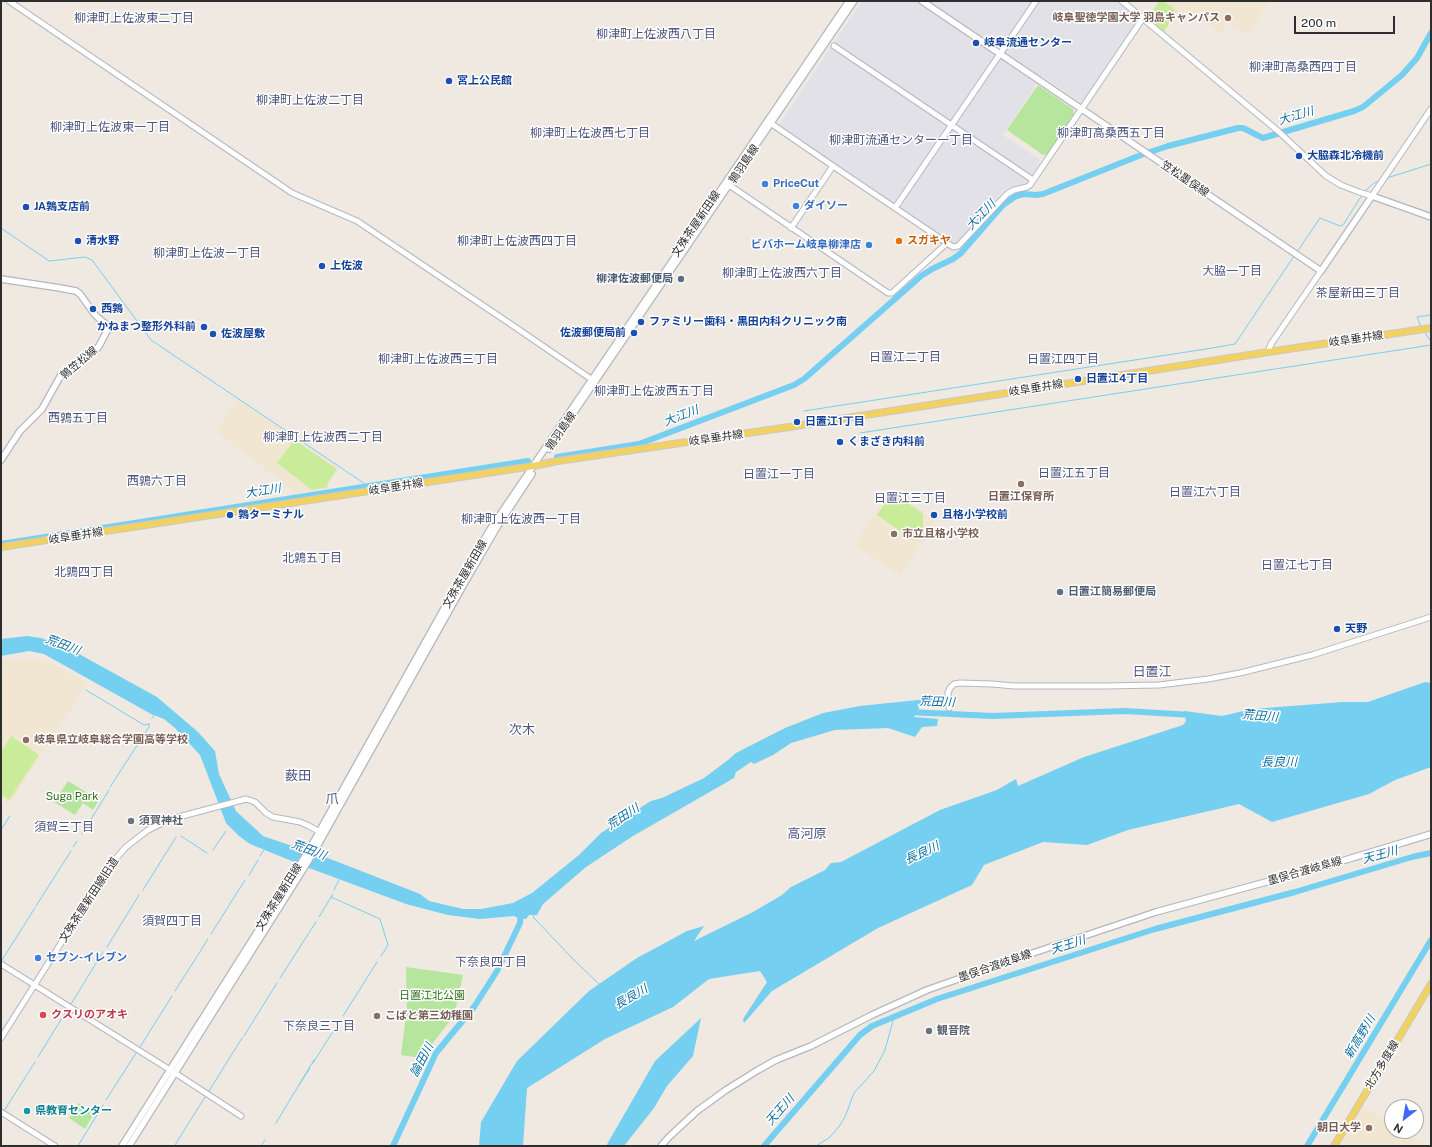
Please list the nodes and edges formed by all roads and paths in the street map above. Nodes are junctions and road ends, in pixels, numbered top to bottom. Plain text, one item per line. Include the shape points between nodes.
1 (8, 1) edge
2 (849, 1) edge
3 (854, 1) edge
4 (922, 1) edge
5 (1036, 1) edge
6 (1122, 1) edge
7 (1144, 18) junction
8 (834, 46) dead end
9 (1000, 54) junction
10 (1082, 109) junction
11 (1431, 109) edge
12 (769, 122) junction
13 (952, 125) junction
14 (833, 166) junction
15 (1033, 180) junction
16 (729, 185) junction
17 (1372, 196) junction
18 (895, 208) junction
19 (1431, 217) edge
20 (791, 228) junction
21 (947, 244) junction
22 (1321, 271) junction
23 (1, 279) edge
24 (1431, 328) edge
25 (1268, 352) junction
26 (593, 381) junction
27 (1, 460) edge
28 (536, 465) junction
29 (1, 547) edge
30 (1431, 617) edge
31 (949, 708) dead end
32 (321, 833) junction
33 (1431, 834) edge
34 (1, 964) edge
35 (1431, 984) edge
36 (34, 985) junction
37 (1, 1038) edge
38 (173, 1071) junction
39 (1, 1112) edge
40 (241, 1116) dead end
41 (55, 1146) edge
42 (122, 1146) edge
43 (129, 1146) edge
44 (661, 1146) edge
45 (1334, 1146) edge

1 - 26 street via 286,189 357,221
2 - 12 main road, 文殊茶屋新田線
3 - 12 main road, 鶉羽島線
4 - 9 main road, 笠松墨俣線
5 - 9 street
6 - 7 street
7 - 10 street
7 - 17 street via 1278,131 1326,176 1341,185
8 - 13 street
9 - 10 main road, 笠松墨俣線
9 - 13 street
10 - 15 street
10 - 22 main road, 笠松墨俣線
11 - 17 street
12 - 14 street
12 - 16 main road, 鶉羽島線
12 - 26 main road, 文殊茶屋新田線
13 - 15 street
13 - 18 street
14 - 18 street
14 - 20 street
15 - 21 street via 1027,187 1007,194 958,246
16 - 20 street
16 - 26 main road, 鶉羽島線
17 - 19 main road
17 - 22 main road
18 - 21 street
20 - 21 street via 888,293 892,293
22 - 25 street
23 - 27 main road, 鶉笠松線 via 76,292 109,328 95,351 61,375 42,409 20,431
24 - 25 main road, 岐阜垂井線
25 - 28 main road, 岐阜垂井線
26 - 28 main road, 鶉羽島線
28 - 29 main road, 岐阜垂井線
28 - 32 main road, 文殊茶屋新田線 via 490,538
30 - 31 street via 1312,655 1208,679 1159,685 1112,686 954,684 948,693
32 - 36 street, 文殊茶屋新田線旧道 via 300,822 273,817 255,802 246,799 162,822 122,850 111,864
32 - 38 main road, 文殊茶屋新田線
33 - 44 main road, 墨俣合渡岐阜線 via 1156,912 926,990 758,1070 697,1111
34 - 36 street
35 - 45 main road, 北方多度線
36 - 37 street, 文殊茶屋新田線旧道
36 - 38 street
38 - 40 street
38 - 42 main road, 文殊茶屋新田線
38 - 43 main road, 文殊茶屋新田線
39 - 41 street

